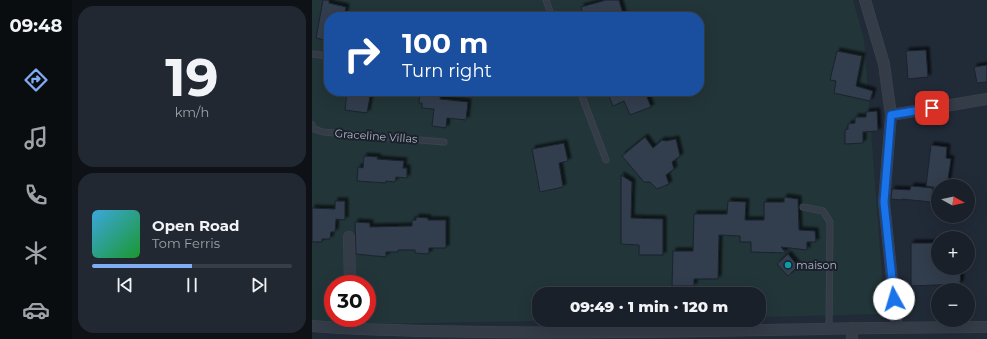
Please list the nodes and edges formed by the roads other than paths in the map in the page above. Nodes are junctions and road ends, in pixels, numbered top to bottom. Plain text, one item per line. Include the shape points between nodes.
1 (546, 0) edge
2 (865, 0) edge
3 (550, 12) edge
4 (312, 54) edge
5 (324, 55) edge
6 (582, 96) edge
7 (987, 99) edge
8 (891, 115) junction
9 (312, 124) edge
10 (444, 142) dead end
11 (606, 160) dead end
12 (803, 207) dead end
13 (349, 237) dead end
14 (350, 275) edge
15 (312, 326) edge
16 (897, 327) junction
17 (987, 327) edge
18 (829, 328) junction
19 (351, 329) joint
20 (852, 334) edge
21 (731, 335) edge
22 (571, 336) edge

1 - 3 lane
2 - 8 street via 884,64
4 - 5 lane
6 - 11 lane
7 - 8 street
8 - 16 street via 884,202
9 - 10 lane, Graceline Villas via 314,129 323,132
12 - 18 lane via 823,210 830,222
13 - 14 street
15 - 19 street
16 - 17 street
16 - 20 street
18 - 20 street
18 - 21 street
19 - 22 street
21 - 22 street

